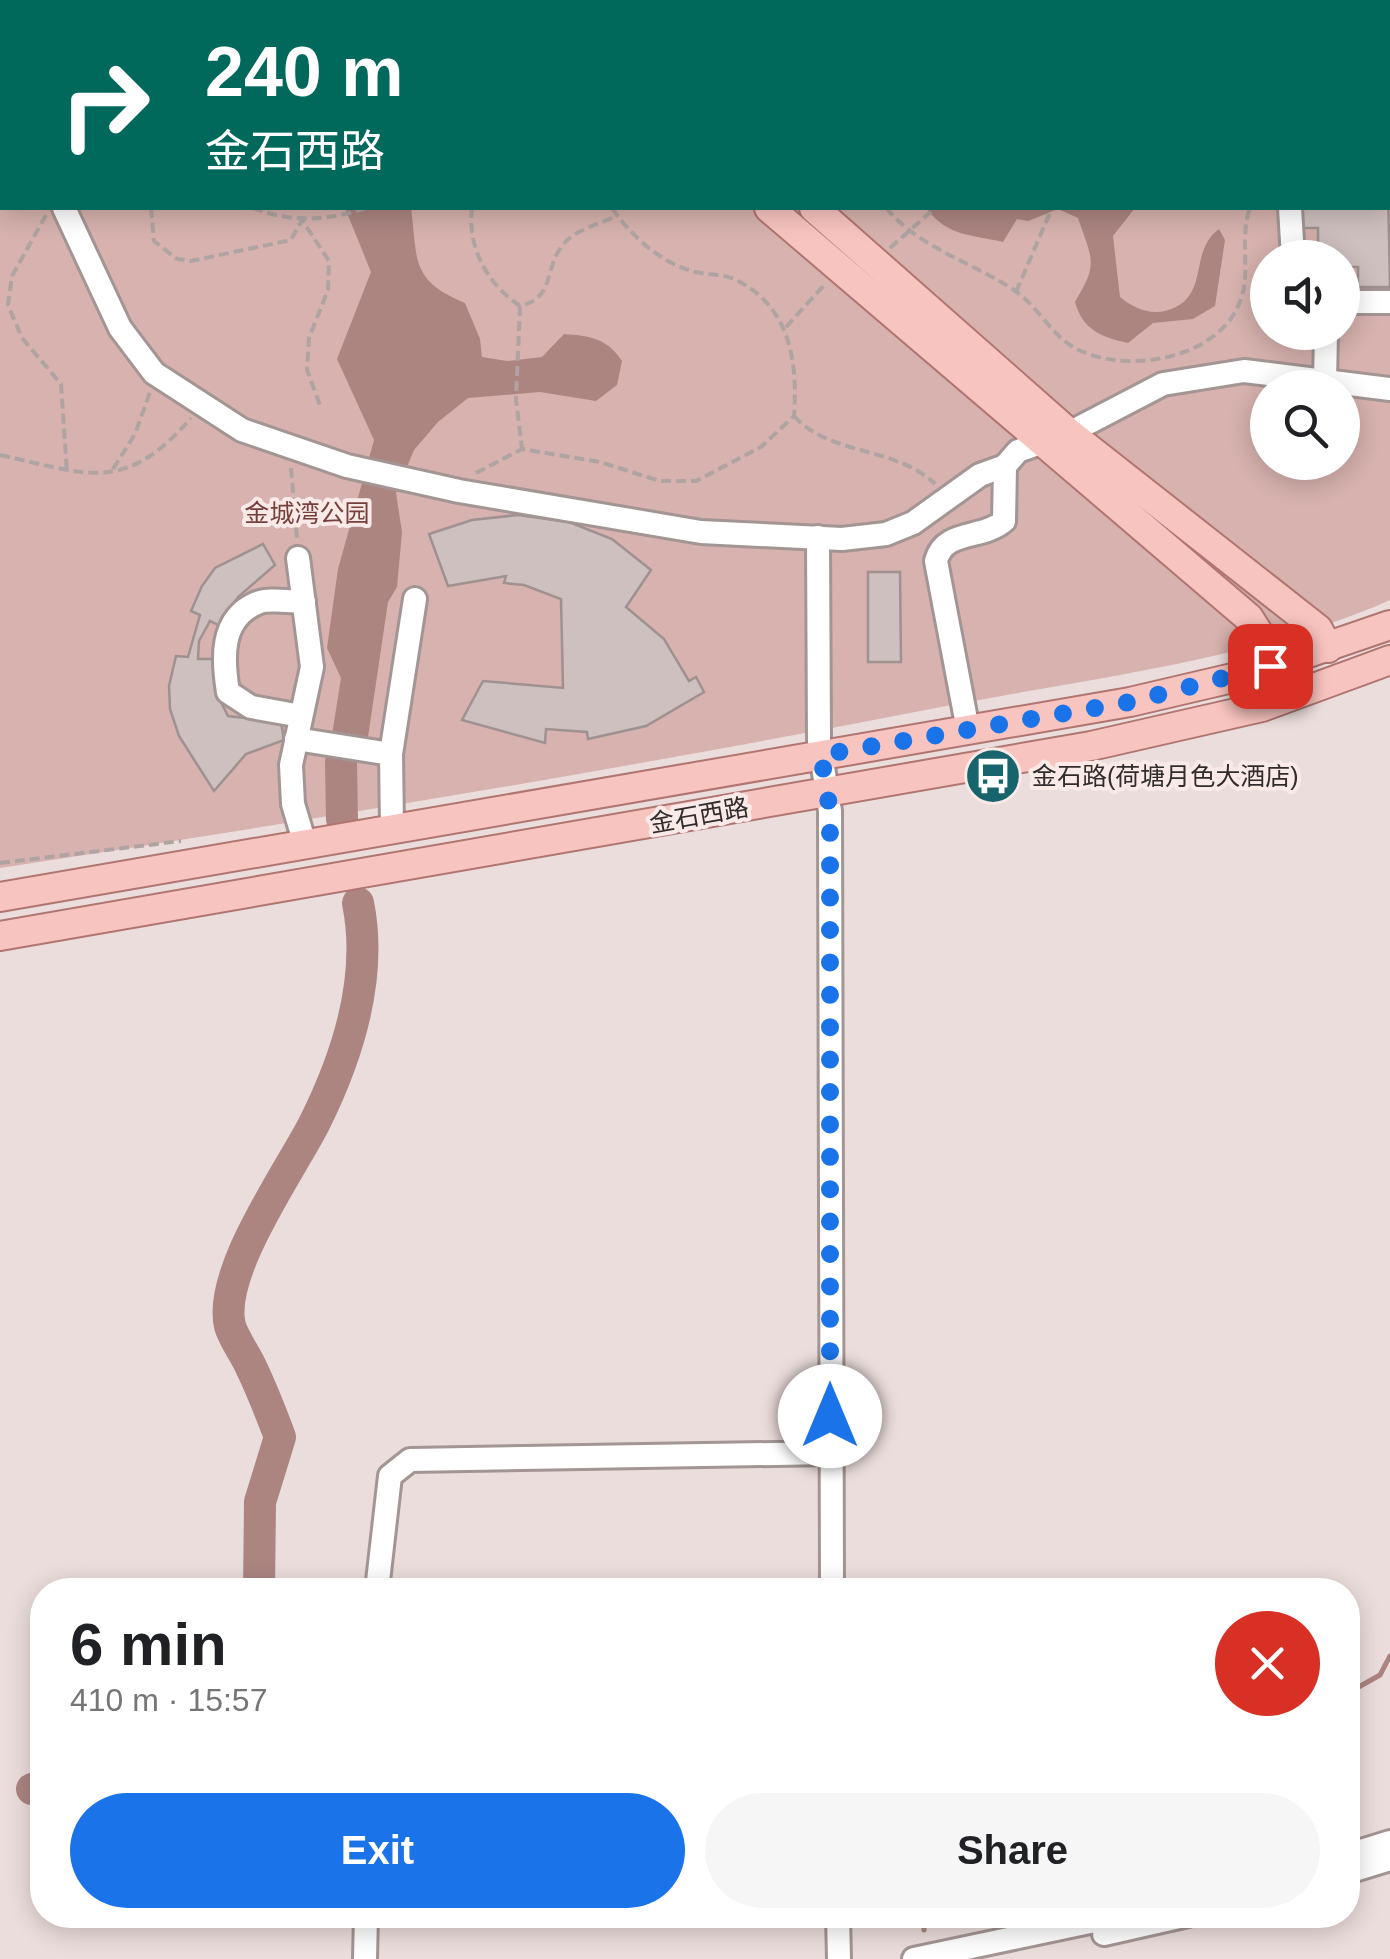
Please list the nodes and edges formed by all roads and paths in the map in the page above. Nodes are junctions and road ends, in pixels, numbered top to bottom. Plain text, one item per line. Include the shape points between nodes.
1 (51, 210) edge
2 (65, 210) edge
3 (151, 210) edge
4 (261, 210) edge
5 (359, 210) edge
6 (472, 210) edge
7 (614, 210) edge
8 (771, 210) edge
9 (816, 210) edge
10 (888, 210) edge
11 (932, 210) edge
12 (1051, 210) edge
13 (1249, 210) edge
14 (1290, 210) edge
15 (618, 216) junction
16 (302, 220) junction
17 (906, 230) junction
18 (1292, 240) edge
19 (829, 275) dead end
20 (1016, 292) junction
21 (1360, 302) edge
22 (1390, 302) edge
23 (520, 306) junction
24 (786, 328) junction
25 (1250, 372) edge
26 (154, 373) junction
27 (1360, 386) edge
28 (1390, 389) edge
29 (201, 406) junction
30 (322, 408) dead end
31 (794, 416) junction
32 (1069, 433) junction
33 (1041, 441) junction
34 (522, 448) junction
35 (290, 450) junction
36 (0, 455) edge
37 (1005, 466) junction
38 (112, 470) junction
39 (67, 473) junction
40 (459, 491) junction
41 (950, 498) junction
42 (818, 537) junction
43 (298, 558) joint
44 (415, 599) dead end
45 (304, 602) junction
46 (1390, 625) edge
47 (1328, 648) junction
48 (1390, 660) edge
49 (1270, 666) junction
50 (299, 727) junction
51 (968, 730) junction
52 (390, 754) junction
53 (821, 755) junction
54 (826, 793) junction
55 (392, 828) junction
56 (304, 844) junction
57 (0, 897) edge
58 (0, 936) edge
59 (830, 1453) junction
60 (378, 1578) edge
61 (832, 1578) edge
62 (1390, 1842) edge
63 (1360, 1851) edge
64 (1390, 1859) edge
65 (1360, 1868) edge
66 (366, 1928) edge
67 (838, 1928) edge
68 (1061, 1928) edge
69 (1131, 1928) edge
70 (365, 1959) edge
71 (839, 1959) edge
72 (914, 1959) edge
73 (994, 1959) edge

1 - 39 path via 25,247 8,304 22,338 61,384
2 - 26 street via 120,328
3 - 16 path via 154,240 177,260 191,261 291,240
4 - 16 path
5 - 16 path
6 - 23 path via 478,262
7 - 15 path
8 - 33 main road
9 - 32 main road
10 - 17 path
11 - 17 path
12 - 20 path
13 - 20 path via 1242,228 1242,298 1202,341 1160,362 1133,364 1072,348
14 - 18 street
15 - 23 path via 571,237 560,248 549,286 534,303
15 - 24 path via 660,256 692,272 731,278 762,296
16 - 30 path via 329,261 307,370
17 - 20 path
19 - 24 path
21 - 22 street
23 - 34 path via 516,399
24 - 31 path via 796,382
25 - 32 street via 1162,384
26 - 29 street
26 - 38 path via 146,409
27 - 28 street
29 - 35 street
29 - 38 path via 160,453
31 - 34 path via 761,447 696,481 660,480
31 - 41 path via 808,433 906,463
32 - 33 street
32 - 47 main road via 1318,629
33 - 37 street
33 - 49 main road via 1249,618
34 - 40 path via 471,476
35 - 40 street
35 - 43 path
36 - 39 path
37 - 41 street
37 - 51 street via 1004,521 951,539 936,561
38 - 39 path
40 - 42 street via 701,532
41 - 42 street via 886,534
42 - 53 street
43 - 45 street
44 - 52 street
45 - 50 street via 312,667
45 - 50 street via 258,602 235,620 221,653 228,692
46 - 47 main road, 金石西路
47 - 49 main road, 金石西路
48 - 54 main road, 金石西路 via 1193,725
49 - 51 main road, 金石西路 via 1130,702
50 - 52 street
50 - 56 street via 291,765
51 - 53 main road, 金石西路
52 - 55 street
53 - 54 street
53 - 55 main road, 金石西路
54 - 58 main road, 金石西路
54 - 59 street
55 - 56 main road, 金石西路
56 - 57 main road, 金石西路
59 - 60 street via 410,1460 390,1476
59 - 61 street
62 - 63 street
64 - 65 street
66 - 70 street
67 - 71 street
68 - 72 street
69 - 73 street

